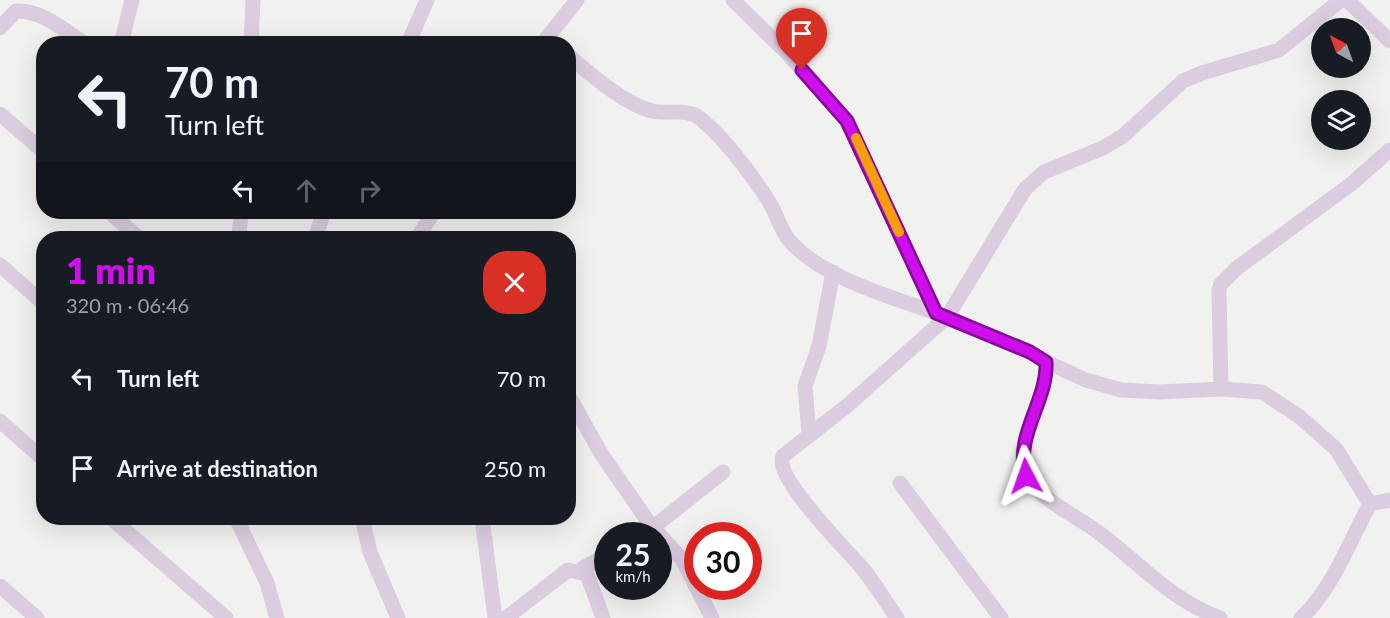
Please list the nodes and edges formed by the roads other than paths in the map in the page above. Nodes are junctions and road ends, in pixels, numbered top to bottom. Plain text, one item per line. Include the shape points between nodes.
1 (132, 0) edge
2 (253, 0) edge
3 (428, 0) edge
4 (577, 0) edge
5 (733, 0) edge
6 (1341, 0) edge
7 (1347, 0) edge
8 (0, 28) edge
9 (73, 36) edge
10 (123, 36) edge
11 (251, 36) edge
12 (412, 36) edge
13 (552, 36) edge
14 (1390, 41) edge
15 (576, 62) edge
16 (0, 114) edge
17 (36, 145) edge
18 (1390, 150) edge
19 (117, 219) edge
20 (131, 231) edge
21 (0, 265) edge
22 (833, 272) junction
23 (36, 297) edge
24 (941, 315) junction
25 (1046, 362) junction
26 (1221, 388) junction
27 (576, 409) edge
28 (0, 422) edge
29 (809, 434) junction
30 (36, 453) edge
31 (723, 472) dead end
32 (900, 483) dead end
33 (1390, 500) edge
34 (1370, 504) junction
35 (642, 522) edge
36 (659, 522) edge
37 (119, 525) edge
38 (239, 525) edge
39 (364, 525) edge
40 (483, 525) edge
41 (672, 551) edge
42 (594, 562) edge
43 (587, 574) junction
44 (0, 586) edge
45 (1210, 616) edge
46 (37, 618) edge
47 (226, 618) edge
48 (278, 618) edge
49 (398, 618) edge
50 (495, 618) edge
51 (506, 618) edge
52 (603, 618) edge
53 (712, 618) edge
54 (897, 618) edge
55 (1001, 618) edge
56 (1301, 618) edge

1 - 10 street
2 - 11 street
3 - 12 street
4 - 13 street
5 - 24 street via 847,121
6 - 24 street via 1279,50 1191,77 1111,143 1039,175 1025,189
7 - 14 street
8 - 9 street via 16,11 26,11 45,17
15 - 22 street via 637,104 699,117 736,155 790,240
16 - 17 street
18 - 26 street via 1221,284
19 - 20 street
21 - 23 street
22 - 24 street
22 - 29 street via 819,346 805,386
24 - 25 street
24 - 29 street via 848,405
25 - 26 street via 1121,390
25 - 45 street via 1023,451 1030,483 1102,535 1155,580
26 - 34 street via 1262,392 1300,417 1336,449
27 - 35 street
28 - 30 street
29 - 54 street via 783,456 783,472 863,569
31 - 36 street
32 - 55 street
33 - 34 street
34 - 56 street via 1342,560
37 - 47 street
38 - 48 street via 267,583
39 - 49 street via 370,552
40 - 50 street
41 - 53 street via 682,559
42 - 43 street via 583,568
43 - 51 street via 568,570
43 - 52 street
44 - 46 street

